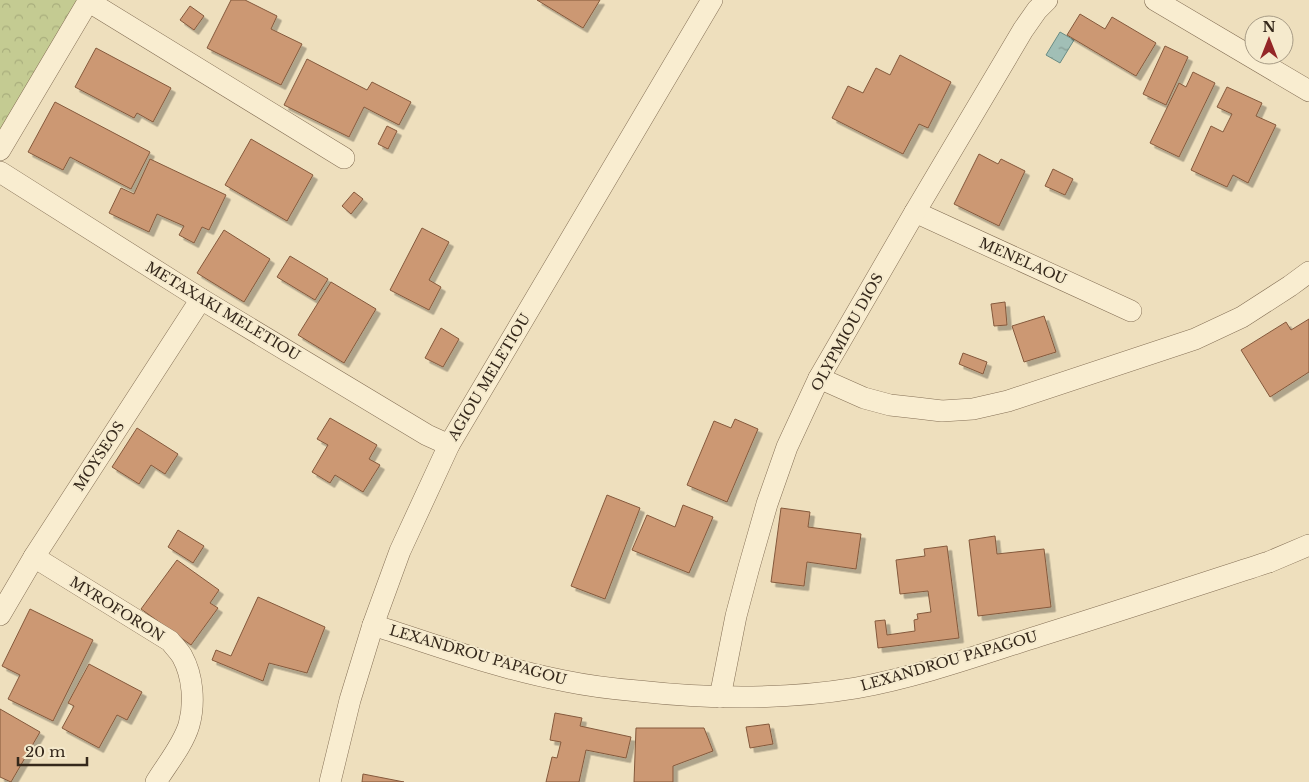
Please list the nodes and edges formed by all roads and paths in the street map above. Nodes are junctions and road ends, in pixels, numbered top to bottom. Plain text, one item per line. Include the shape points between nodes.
1 (88, 0) edge
2 (712, 0) edge
3 (1047, 0) edge
4 (1155, 0) edge
5 (1309, 91) edge
6 (0, 150) edge
7 (344, 158) dead end
8 (0, 172) edge
9 (914, 212) junction
10 (1309, 272) edge
11 (201, 299) junction
12 (1131, 311) dead end
13 (820, 378) junction
14 (449, 445) junction
15 (1309, 544) edge
16 (34, 557) junction
17 (0, 615) edge
18 (373, 625) junction
19 (720, 697) junction
20 (156, 782) edge
21 (330, 782) edge

1 - 6 street
1 - 7 street
2 - 14 street, AGIOU MELETIOU
3 - 9 street, OLYPMIOU DIOS via 1023,30
4 - 5 street
8 - 11 street, METAXAKI MELETIOU
9 - 12 street, MENELAOU
9 - 13 street, OLYPMIOU DIOS
10 - 13 street via 1242,317 1195,340 1008,402 973,409 917,408 864,398
11 - 14 street, METAXAKI MELETIOU via 427,435
11 - 16 street, MOYSEOS
13 - 19 street, OLYPMIOU DIOS via 787,447 767,504 736,616
14 - 18 street, AGIOU MELETIOU via 400,551
15 - 19 street, LEXANDROU PAPAGOU via 1269,562 900,678 855,688 781,696
16 - 17 street, MOYSEOS
16 - 20 street, MYROFORON via 170,641 182,656 192,688 189,725
18 - 19 street, LEXANDROU PAPAGOU via 564,681 660,694
18 - 21 street, AGIOU MELETIOU

